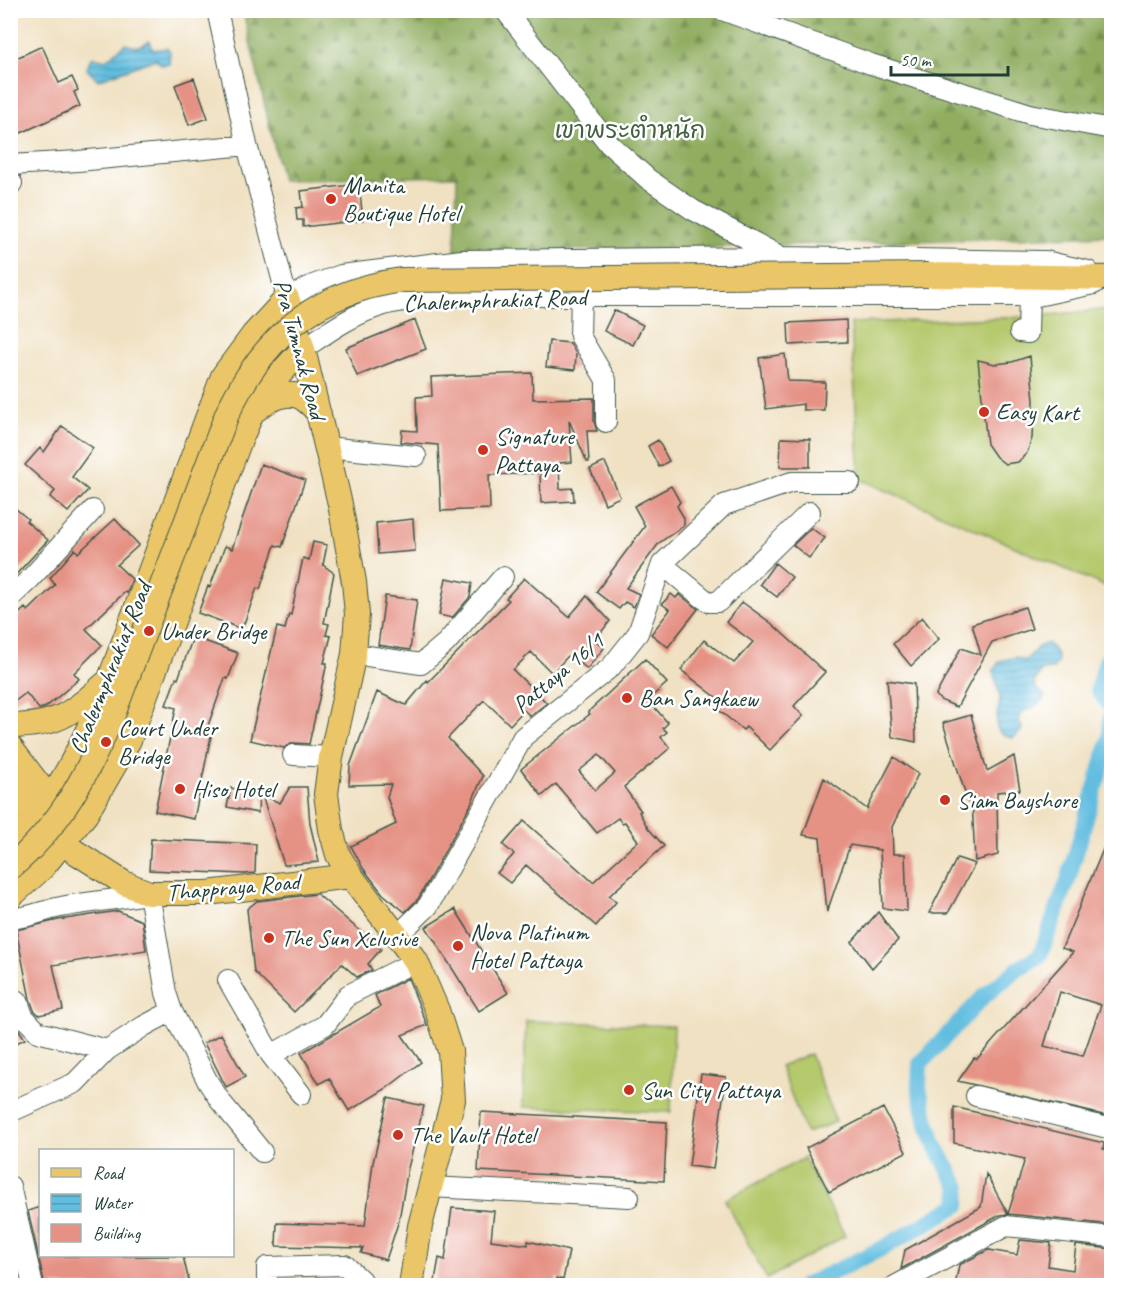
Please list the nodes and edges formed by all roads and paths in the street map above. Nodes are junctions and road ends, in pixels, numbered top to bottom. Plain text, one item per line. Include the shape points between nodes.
1 (217, 10) edge
2 (505, 10) edge
3 (722, 10) edge
4 (1112, 129) edge
5 (247, 145) junction
6 (11, 178) edge
7 (781, 257) junction
8 (449, 261) junction
9 (1112, 278) edge
10 (453, 296) junction
11 (581, 296) junction
12 (1029, 297) junction
13 (287, 298) junction
14 (1020, 332) dead end
15 (303, 350) junction
16 (252, 412) junction
17 (319, 414) junction
18 (606, 422) dead end
19 (203, 428) junction
20 (237, 445) junction
21 (326, 447) junction
22 (416, 456) dead end
23 (850, 482) dead end
24 (93, 510) dead end
25 (810, 512) dead end
26 (662, 564) junction
27 (503, 578) dead end
28 (10, 598) edge
29 (354, 654) junction
30 (106, 687) junction
31 (143, 705) junction
32 (10, 726) edge
33 (10, 747) edge
34 (292, 755) dead end
35 (331, 757) junction
36 (10, 786) edge
37 (42, 809) junction
38 (69, 837) junction
39 (10, 842) edge
40 (10, 868) edge
41 (351, 876) junction
42 (149, 893) junction
43 (10, 897) edge
44 (10, 918) edge
45 (398, 935) junction
46 (416, 961) junction
47 (228, 980) dead end
48 (18, 1001) dead end
49 (172, 1011) junction
50 (107, 1050) junction
51 (271, 1055) junction
52 (301, 1094) dead end
53 (976, 1096) dead end
54 (10, 1112) edge
55 (1112, 1129) edge
56 (262, 1152) dead end
57 (10, 1186) edge
58 (430, 1186) junction
59 (629, 1197) dead end
60 (1112, 1237) edge
61 (33, 1286) edge
62 (267, 1286) edge
63 (367, 1286) edge
64 (411, 1286) edge
65 (895, 1286) edge

1 - 5 street, Pra Tumnak Road
2 - 7 street via 609,144 640,172 693,210
3 - 4 street via 871,64 1030,114
5 - 6 street via 78,161
5 - 13 street, Pra Tumnak Road
7 - 8 street, Chalermphrakiat Road
7 - 9 street, Chalermphrakiat Road via 1045,261
8 - 10 street via 443,281
8 - 13 street, Chalermphrakiat Road via 341,275
9 - 12 street, Chalermphrakiat Road
9 - 40 main road, bridge via 927,275 402,279 374,284 317,308 269,346 237,393 94,758 57,820
10 - 11 street, Chalermphrakiat Road
10 - 15 street, Chalermphrakiat Road via 386,304 360,313
11 - 12 street, Chalermphrakiat Road
11 - 18 street via 580,336 608,386
12 - 14 street via 1028,333
13 - 15 main road, Pra Tumnak Road
13 - 19 main road, Chalermphrakiat Road via 223,376
15 - 16 main road, Chalermphrakiat Road
15 - 17 main road, Pra Tumnak Road
16 - 17 main road via 278,397 296,395
16 - 20 main road, Chalermphrakiat Road
17 - 21 main road, Pra Tumnak Road
19 - 20 main road via 225,423 233,427
19 - 30 main road, Chalermphrakiat Road
20 - 31 main road, Chalermphrakiat Road
21 - 22 street
21 - 29 main road, Pra Tumnak Road via 354,582
23 - 26 street, Pattaya 16/1 via 792,482 724,505
24 - 28 street
25 - 26 street via 718,602 703,598
26 - 45 street, Pattaya 16/1 via 638,633 611,667 523,737 428,906
27 - 29 street via 446,643 422,664
29 - 35 main road, Pra Tumnak Road
30 - 31 main road via 111,704 120,709
30 - 32 main road via 57,720
30 - 37 main road, Chalermphrakiat Road via 65,776
31 - 38 main road, Chalermphrakiat Road via 115,766
33 - 37 main road, Thappraya Road
34 - 35 street
35 - 41 main road, Pra Tumnak Road via 327,794 331,830 338,855
36 - 37 main road, Thappraya Road
37 - 38 main road, Thappraya Road
37 - 39 main road, Chalermphrakiat Road
38 - 42 main road, Thappraya Road via 124,883
38 - 43 main road, Chalermphrakiat Road
41 - 42 main road, Thappraya Road via 207,892
41 - 45 main road, Pra Tumnak Road
42 - 44 street
42 - 49 street
45 - 46 main road, Pra Tumnak Road
46 - 51 street via 348,995 325,1024
46 - 58 main road, Pra Tumnak Road via 450,1051 453,1100
47 - 51 street
48 - 50 street via 23,1016 38,1032
49 - 50 street
49 - 56 street via 208,1082
50 - 54 street via 75,1083
51 - 52 street
53 - 55 street
57 - 61 street
58 - 59 street
58 - 64 main road, Pra Tumnak Road
60 - 65 street via 1006,1226
62 - 63 street via 267,1267 345,1265

